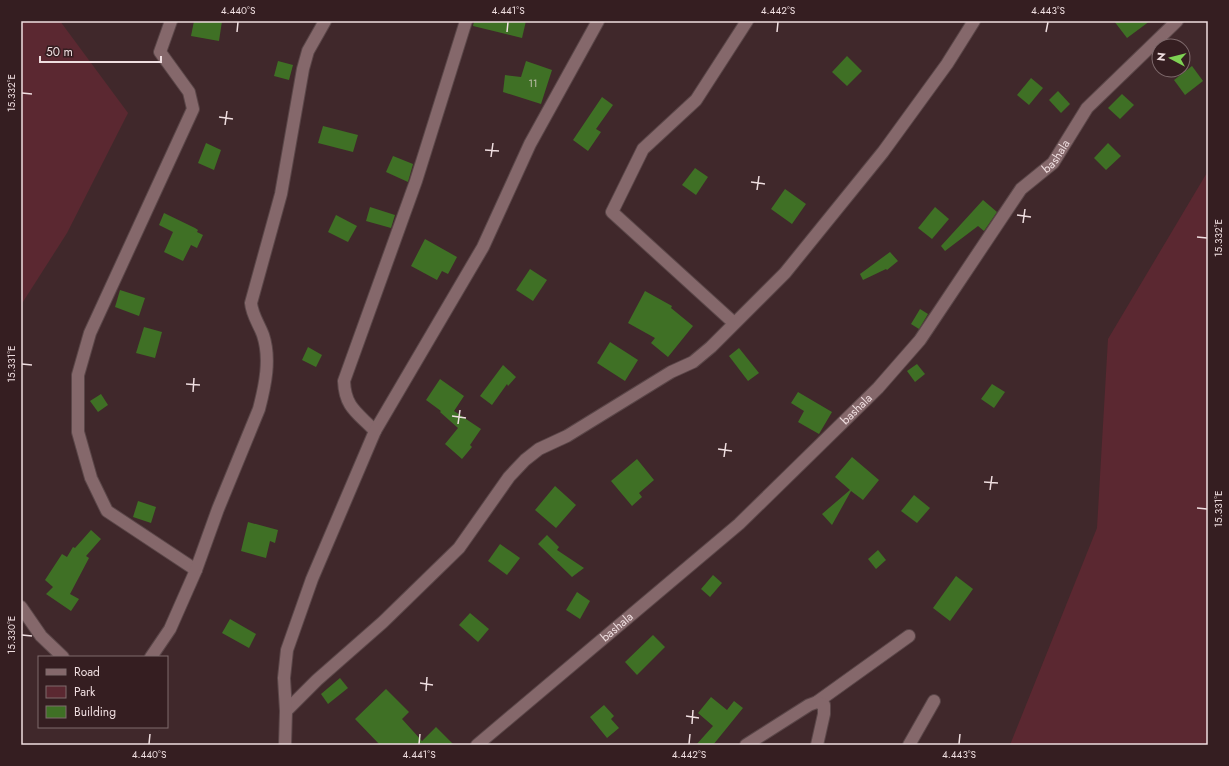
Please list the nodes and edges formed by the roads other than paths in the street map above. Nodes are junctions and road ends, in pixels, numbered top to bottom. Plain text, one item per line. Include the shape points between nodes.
1 (171, 21) edge
2 (325, 21) edge
3 (466, 21) edge
4 (598, 21) edge
5 (747, 21) edge
6 (974, 21) edge
7 (1177, 21) edge
8 (734, 323) junction
9 (375, 431) junction
10 (196, 570) junction
11 (21, 607) edge
12 (910, 636) dead end
13 (62, 656) edge
14 (152, 656) edge
15 (934, 701) dead end
16 (817, 702) junction
17 (286, 711) junction
18 (285, 745) edge
19 (477, 745) edge
20 (746, 745) edge
21 (817, 745) edge
22 (909, 745) edge

1 - 10 street via 160,52 189,92 193,108 90,333 78,375 78,432 91,478 108,511
2 - 10 street via 308,51 303,69 281,194 252,303 252,310 266,349 266,379 262,396
3 - 9 street via 416,181 344,381 344,393 348,403
4 - 9 street via 530,144 483,247
5 - 8 street via 696,100 643,149 612,212
6 - 8 street via 947,64 883,152 785,273
7 - 19 street, bashala via 1086,108 1053,163 1022,189 920,340 878,388 738,524
8 - 17 street via 712,347 693,362 670,372 567,436 539,449 525,460 509,477 459,548
9 - 17 street via 312,579 287,650 284,678
10 - 14 street via 170,629
11 - 13 street via 40,636
12 - 16 street
15 - 22 street
16 - 20 street via 771,727
16 - 21 street via 824,705 824,714
17 - 18 street

